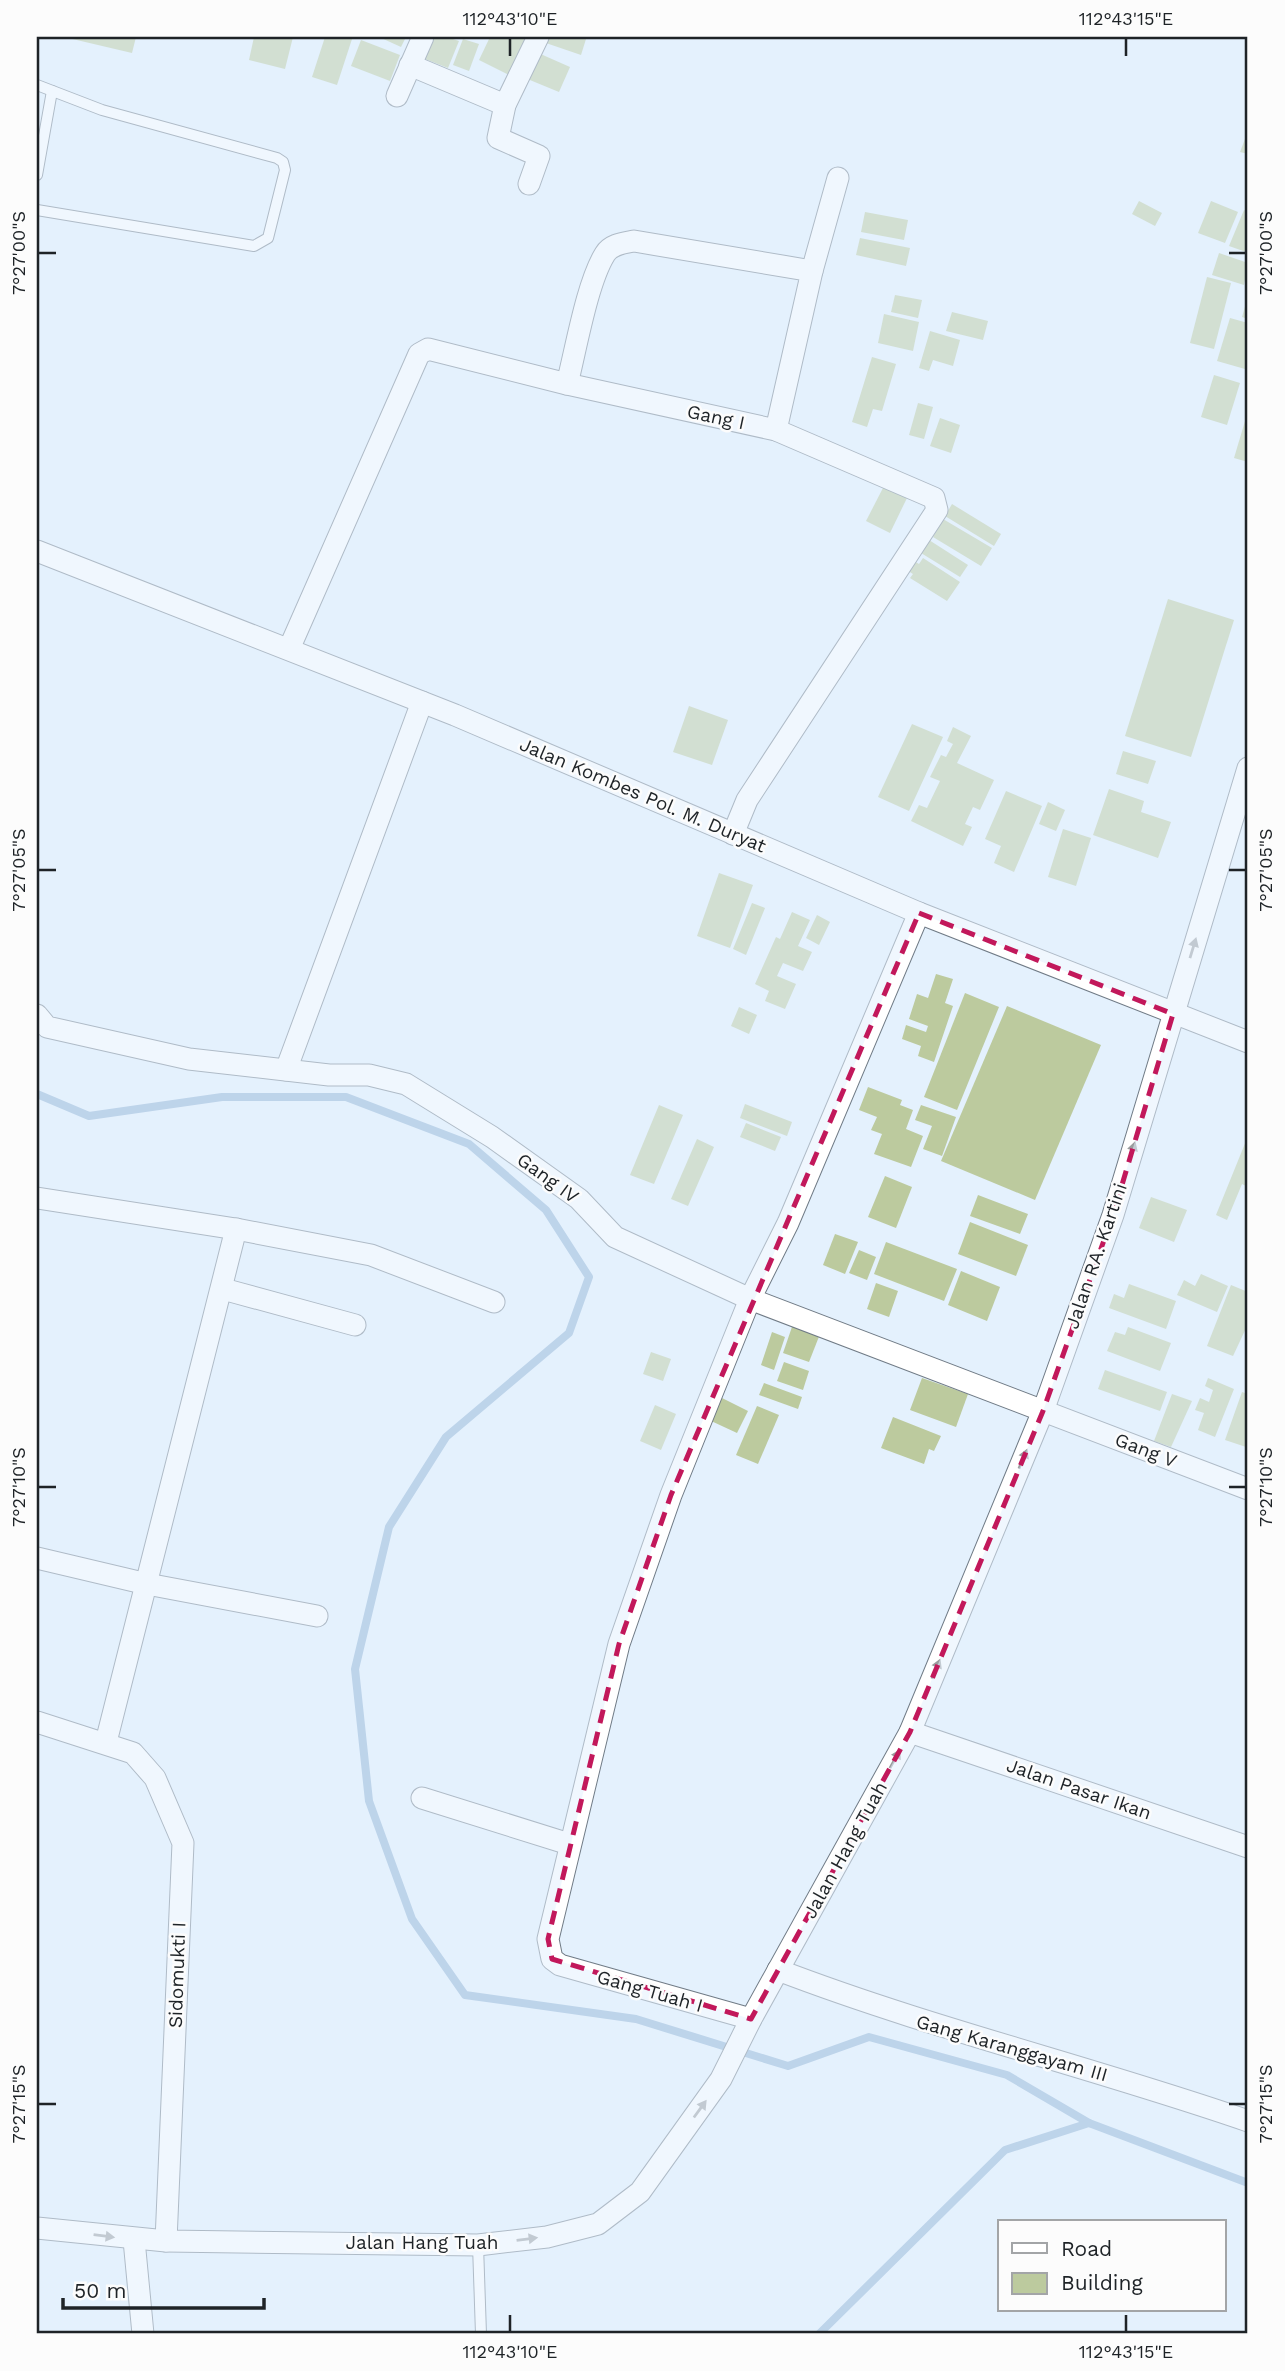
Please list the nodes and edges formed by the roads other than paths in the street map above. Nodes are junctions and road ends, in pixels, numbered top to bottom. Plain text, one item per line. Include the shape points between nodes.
1 (423, 37) edge
2 (538, 37) edge
3 (410, 65) junction
4 (37, 85) edge
5 (52, 91) junction
6 (397, 96) dead end
7 (505, 105) junction
8 (37, 175) edge
9 (838, 178) dead end
10 (529, 184) dead end
11 (37, 210) edge
12 (812, 271) junction
13 (567, 384) junction
14 (776, 430) junction
15 (37, 551) edge
16 (289, 649) junction
17 (422, 702) junction
18 (1248, 768) edge
19 (733, 834) junction
20 (919, 913) junction
21 (1173, 1014) junction
22 (37, 1015) edge
23 (1248, 1042) edge
24 (286, 1070) junction
25 (37, 1198) edge
26 (236, 1229) junction
27 (223, 1289) junction
28 (750, 1299) junction
29 (494, 1301) dead end
30 (355, 1325) dead end
31 (1043, 1411) junction
32 (1248, 1489) edge
33 (37, 1558) edge
34 (147, 1584) junction
35 (317, 1616) dead end
36 (37, 1722) edge
37 (910, 1732) junction
38 (106, 1742) junction
39 (422, 1798) dead end
40 (569, 1844) junction
41 (1248, 1847) edge
42 (778, 1970) junction
43 (747, 2026) junction
44 (1248, 2121) edge
45 (37, 2228) edge
46 (134, 2240) junction
47 (166, 2241) junction
48 (478, 2245) junction
49 (143, 2334) edge
50 (481, 2334) edge

1 - 3 street
2 - 7 street
3 - 6 street
3 - 7 street
4 - 5 lane
5 - 8 lane
5 - 11 lane via 102,110 277,158 283,162 284,179 268,238 254,246
7 - 10 street via 494,142 539,156
9 - 12 street
12 - 13 street via 634,241 619,243 606,251 595,277
12 - 14 street
13 - 14 street, Gang I
13 - 16 street, Gang I via 428,349 419,354
14 - 19 street, Gang I via 934,498 937,510 747,800
15 - 16 street, Jalan Kombes Pol. M. Duryat
16 - 17 street, Jalan Kombes Pol. M. Duryat
17 - 19 street, Jalan Kombes Pol. M. Duryat
17 - 24 street
21 -> 18 street, Jalan RA. Kartini
19 - 20 street, Jalan Kombes Pol. M. Duryat
20 - 21 street, Jalan Kombes Pol. M. Duryat
20 - 28 street via 788,1223
21 - 23 street, Jalan Kombes Pol. M. Duryat
31 -> 21 street, Jalan RA. Kartini via 1113,1215
22 - 24 street, Gang IV via 47,1027 190,1059
24 - 28 street, Gang IV via 369,1074 422,1092 579,1199 615,1237
25 - 26 street
26 - 27 street
26 - 29 street via 371,1255
27 - 30 street
27 - 34 street
28 - 31 street, Gang IV
28 - 40 street via 671,1495 619,1644
31 - 32 street, Gang V
37 -> 31 street, Jalan RA. Kartini
33 - 34 street
34 - 35 street
34 - 38 street
36 - 38 street, Sidomukti I
37 - 41 street, Jalan Pasar Ikan
42 -> 37 street, Jalan Hang Tuah
38 - 47 street, Sidomukti I via 133,1753 155,1778 183,1843
39 - 40 street
40 - 43 street, Gang Tuah I via 548,1939 552,1959
42 - 43 street, Jalan Hang Tuah
42 - 44 street, Gang Karanggayam III via 909,2018
48 -> 43 street, Jalan Hang Tuah via 547,2237 598,2224 640,2192 721,2079
45 -> 46 street, Jalan Hang Tuah
46 - 47 street, Jalan Hang Tuah
46 - 49 street
47 - 48 street, Jalan Hang Tuah
48 - 50 lane

